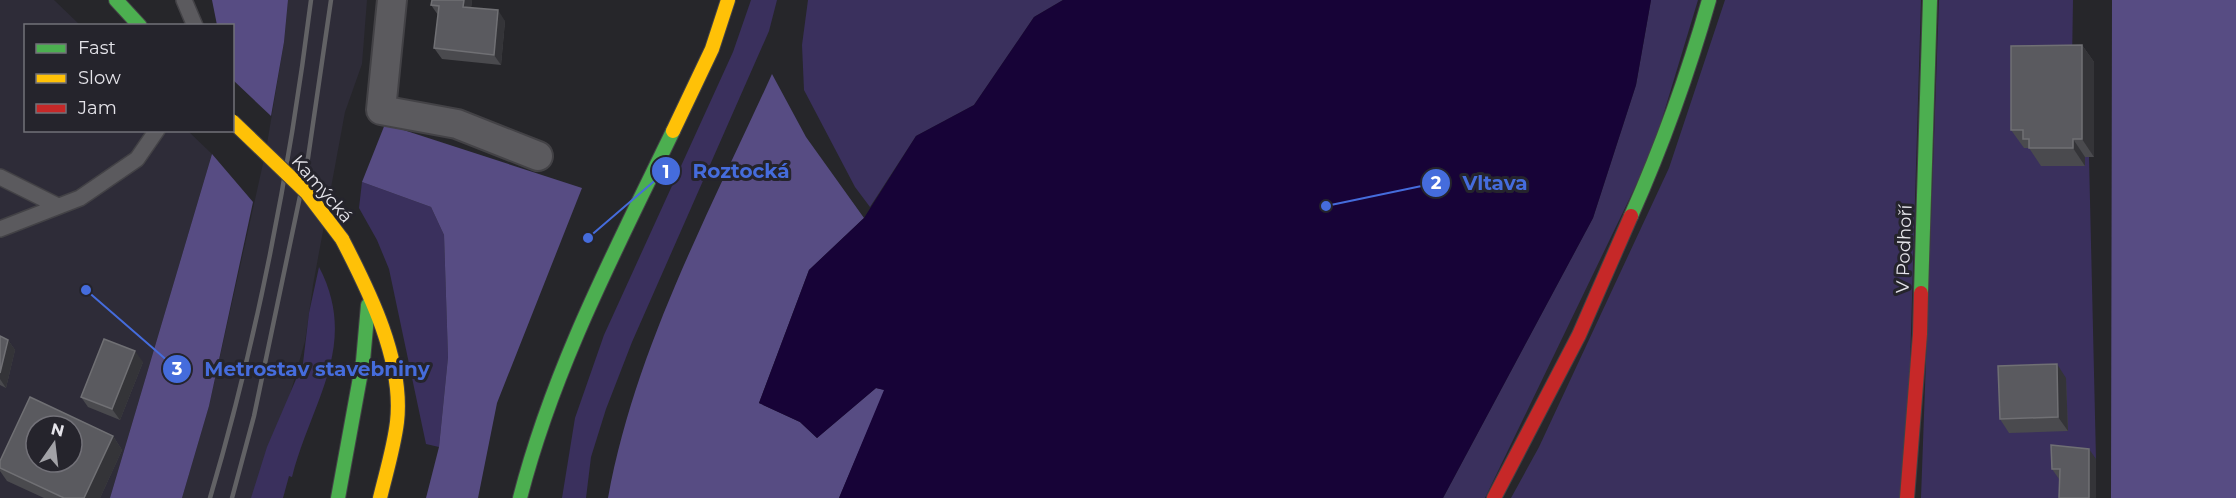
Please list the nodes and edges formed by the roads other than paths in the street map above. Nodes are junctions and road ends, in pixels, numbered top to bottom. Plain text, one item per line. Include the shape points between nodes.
1 (116, 0) edge
2 (184, 0) edge
3 (392, 0) edge
4 (728, 0) edge
5 (1709, 0) edge
6 (1930, 0) edge
7 (138, 24) edge
8 (194, 24) edge
9 (234, 123) edge
10 (156, 132) edge
11 (538, 156) dead end
12 (0, 177) edge
13 (58, 206) junction
14 (0, 229) edge
15 (369, 291) junction
16 (350, 440) junction
17 (330, 498) edge
18 (338, 498) edge
19 (380, 498) edge
20 (520, 498) edge
21 (1494, 498) edge
22 (1907, 498) edge

1 - 7 main road
2 - 8 lane
3 - 11 street via 381,110 457,124
4 - 20 main road via 712,49 566,358 526,470
5 - 21 main road via 1659,153 1579,335
6 - 22 main road, V Podhoří via 1920,333
9 - 15 main road, Kamýcká, bridge via 307,193 342,239
10 - 13 lane via 137,159 80,198
12 - 13 lane
13 - 14 lane
15 - 16 main road
15 - 19 main road, Kamýcká via 394,366 398,392 397,422
16 - 17 main road
16 - 18 main road

